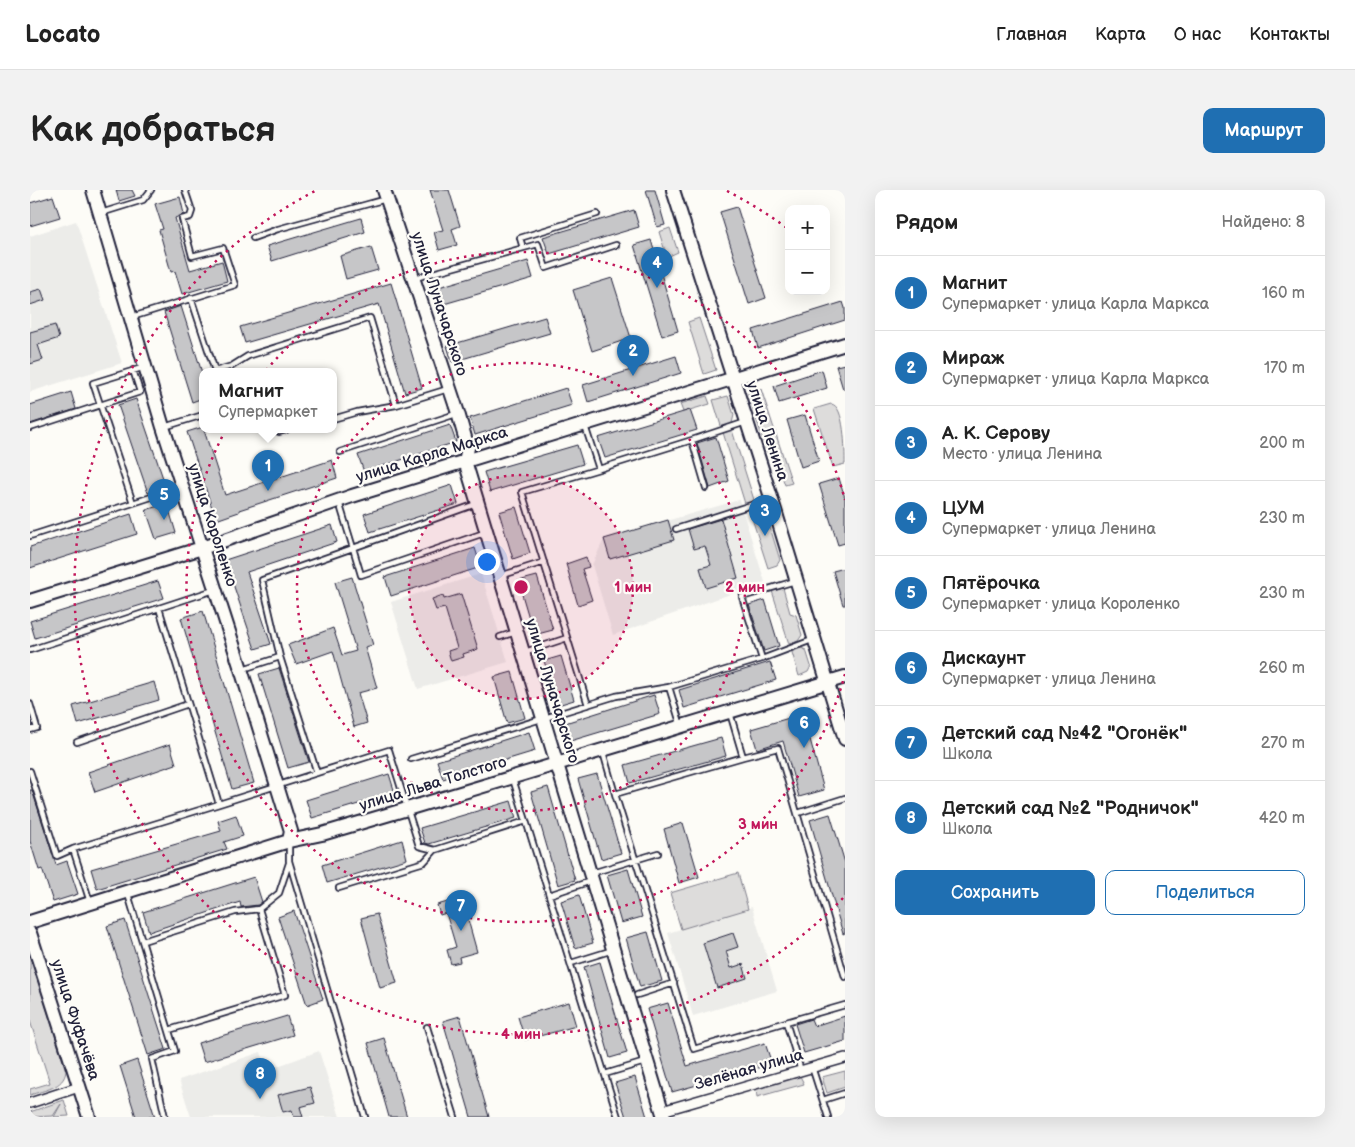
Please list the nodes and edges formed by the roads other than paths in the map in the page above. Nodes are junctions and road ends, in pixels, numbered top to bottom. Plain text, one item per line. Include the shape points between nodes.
1 (92, 190) edge
2 (151, 190) edge
3 (185, 190) edge
4 (673, 190) edge
5 (386, 195) edge
6 (99, 214) junction
7 (597, 214) dead end
8 (253, 238) dead end
9 (616, 245) dead end
10 (523, 248) junction
11 (414, 279) junction
12 (191, 298) junction
13 (130, 317) junction
14 (845, 344) edge
15 (214, 368) edge
16 (225, 368) edge
17 (139, 369) junction
18 (733, 379) junction
19 (450, 389) junction
20 (100, 404) junction
21 (396, 405) junction
22 (458, 413) junction
23 (199, 415) edge
24 (337, 418) edge
25 (747, 422) junction
26 (585, 425) junction
27 (163, 427) junction
28 (30, 428) edge
29 (692, 440) junction
30 (340, 452) dead end
31 (465, 461) junction
32 (599, 469) junction
33 (183, 487) junction
34 (706, 488) dead end
35 (772, 498) junction
36 (338, 501) junction
37 (133, 503) junction
38 (478, 504) junction
39 (676, 528) dead end
40 (486, 532) junction
41 (30, 536) edge
42 (202, 548) junction
43 (353, 548) junction
44 (544, 562) junction
45 (500, 576) junction
46 (797, 580) junction
47 (216, 589) junction
48 (30, 602) edge
49 (159, 608) junction
50 (517, 631) junction
51 (500, 637) dead end
52 (567, 638) junction
53 (815, 639) junction
54 (30, 650) edge
55 (523, 652) junction
56 (280, 657) junction
57 (762, 658) junction
58 (241, 669) junction
59 (845, 677) edge
60 (828, 683) junction
61 (669, 687) junction
62 (30, 704) edge
63 (188, 704) junction
64 (588, 705) junction
65 (730, 711) junction
66 (544, 719) junction
67 (681, 726) junction
68 (30, 730) edge
69 (845, 740) edge
70 (77, 742) dead end
71 (602, 749) junction
72 (743, 757) junction
73 (411, 759) dead end
74 (557, 763) junction
75 (30, 771) edge
76 (317, 773) junction
77 (512, 777) junction
78 (277, 786) junction
79 (615, 794) junction
80 (845, 798) edge
81 (219, 804) junction
82 (407, 809) junction
83 (798, 813) junction
84 (526, 821) junction
85 (289, 841) junction
86 (73, 849) junction
87 (435, 850) junction
88 (658, 853) dead end
89 (635, 860) junction
90 (289, 861) junction
91 (592, 877) junction
92 (339, 888) dead end
93 (128, 892) junction
94 (550, 895) junction
95 (90, 904) junction
96 (259, 910) junction
97 (30, 922) edge
98 (30, 932) edge
99 (143, 941) junction
100 (614, 950) junction
101 (571, 963) junction
102 (844, 970) edge
103 (845, 977) edge
104 (674, 983) junction
105 (637, 995) dead end
106 (845, 1004) edge
107 (786, 1022) junction
108 (427, 1026) dead end
109 (169, 1030) junction
110 (845, 1058) edge
111 (647, 1061) junction
112 (812, 1067) junction
113 (801, 1071) junction
114 (605, 1074) junction
115 (79, 1087) junction
116 (845, 1093) edge
117 (822, 1100) junction
118 (30, 1103) edge
119 (663, 1114) edge
120 (89, 1117) edge
121 (165, 1117) edge
122 (365, 1117) edge
123 (455, 1117) edge
124 (618, 1117) edge
125 (828, 1117) edge

1 - 6 street, улица Короленко
2 - 6 lane via 142,200
3 - 12 lane via 192,211 190,217 182,220 192,256 223,248 235,285
4 - 18 street, улица Ленина
5 - 8 lane
5 - 11 street, улица Луначарского
6 - 13 street, улица Короленко
7 - 10 lane via 520,238
9 - 10 lane via 546,268 538,244
10 - 11 lane
11 - 19 street, улица Луначарского
12 - 13 lane
12 - 15 lane
13 - 17 street, улица Короленко
14 - 18 street, улица Карла Маркса
16 - 21 lane via 248,356 370,318
17 - 20 lane via 140,392
17 - 20 lane via 93,384
17 - 27 street, улица Короленко
18 - 25 street, улица Ленина
18 - 26 street, улица Карла Маркса
19 - 21 lane
19 - 22 street, улица Луначарского
20 - 28 lane
20 - 37 lane
21 - 24 lane
22 - 30 lane
22 - 31 street, улица Луначарского via 468,448
23 - 27 lane
25 - 29 lane
25 - 35 street, улица Ленина
26 - 31 street, улица Карла Маркса
26 - 32 lane
27 - 33 street, улица Короленко
29 - 32 lane
29 - 34 lane
31 - 36 street, улица Карла Маркса
31 - 38 street, улица Луначарского
32 - 44 lane via 522,492
33 - 37 lane
33 - 42 street, улица Короленко
35 - 39 lane
35 - 46 street, улица Ленина
36 - 42 street, улица Карла Маркса
36 - 43 lane
37 - 41 lane
38 - 40 street, улица Луначарского
38 - 43 lane
40 - 43 lane via 361,575
40 - 45 street, улица Луначарского
42 - 47 street, улица Короленко
42 - 48 street, улица Карла Маркса
43 - 56 lane via 262,580
44 - 45 lane
44 - 52 lane
45 - 50 street, улица Луначарского
46 - 53 street, улица Ленина
46 - 57 lane via 742,597
47 - 49 lane
47 - 58 street, улица Короленко
49 - 54 lane
49 - 63 lane
50 - 51 lane
50 - 55 street, улица Луначарского
52 - 55 lane
52 - 64 lane
53 - 57 lane
53 - 60 street, улица Ленина
55 - 66 street, улица Луначарского
56 - 58 lane
56 - 76 lane
57 - 61 lane
58 - 78 street, улица Короленко
59 - 60 street, улица Льва Толстого
60 - 65 street, улица Льва Толстого
60 - 69 street, улица Ленина
61 - 64 lane via 616,696
61 - 67 lane
62 - 68 lane via 37,728
63 - 70 lane
63 - 81 lane
64 - 66 lane
65 - 67 street, улица Льва Толстого
65 - 72 lane
66 - 73 lane
66 - 74 street, улица Луначарского
67 - 71 street, улица Льва Толстого
71 - 74 street, улица Льва Толстого
71 - 79 lane
72 - 79 lane
72 - 83 lane via 778,748
74 - 77 street, улица Льва Толстого
74 - 91 street, улица Луначарского
75 - 86 lane via 57,856
76 - 78 lane
76 - 82 lane via 390,750
77 - 82 street, улица Льва Толстого
77 - 84 lane
78 - 81 lane
78 - 85 street, улица Короленко via 291,831
79 - 89 lane
80 - 83 lane
81 - 86 lane
82 - 85 street, улица Льва Толстого
82 - 87 lane via 419,846
83 - 102 lane
84 - 87 lane
84 - 94 lane
85 - 90 lane
85 - 93 street, улица Льва Толстого
86 - 95 lane
87 - 92 lane via 424,862
88 - 89 lane
89 - 91 lane
89 - 104 lane
90 - 96 lane via 279,893
90 - 122 lane
91 - 94 lane
91 - 100 street, улица Луначарского
93 - 95 street, улица Льва Толстого
93 - 99 lane
94 - 101 lane
95 - 97 street, улица Льва Толстого
96 - 99 lane via 236,912
96 - 109 lane via 285,995
98 - 115 street, улица Фуфачёва
99 - 109 lane
100 - 101 lane
100 - 111 street, улица Луначарского
101 - 114 lane
102 - 103 lane
104 - 105 lane
104 - 107 lane via 694,1048
106 - 107 lane
107 - 113 lane
108 - 123 lane
109 - 121 lane via 175,1051 152,1059
110 - 112 street, Зелёная улица
111 - 114 lane
111 - 119 street, улица Луначарского
112 - 113 street, Зелёная улица
112 - 117 lane
113 - 119 street, Зелёная улица
114 - 124 lane
115 - 118 street
115 - 120 street, улица Фуфачёва
116 - 117 lane
117 - 125 lane

